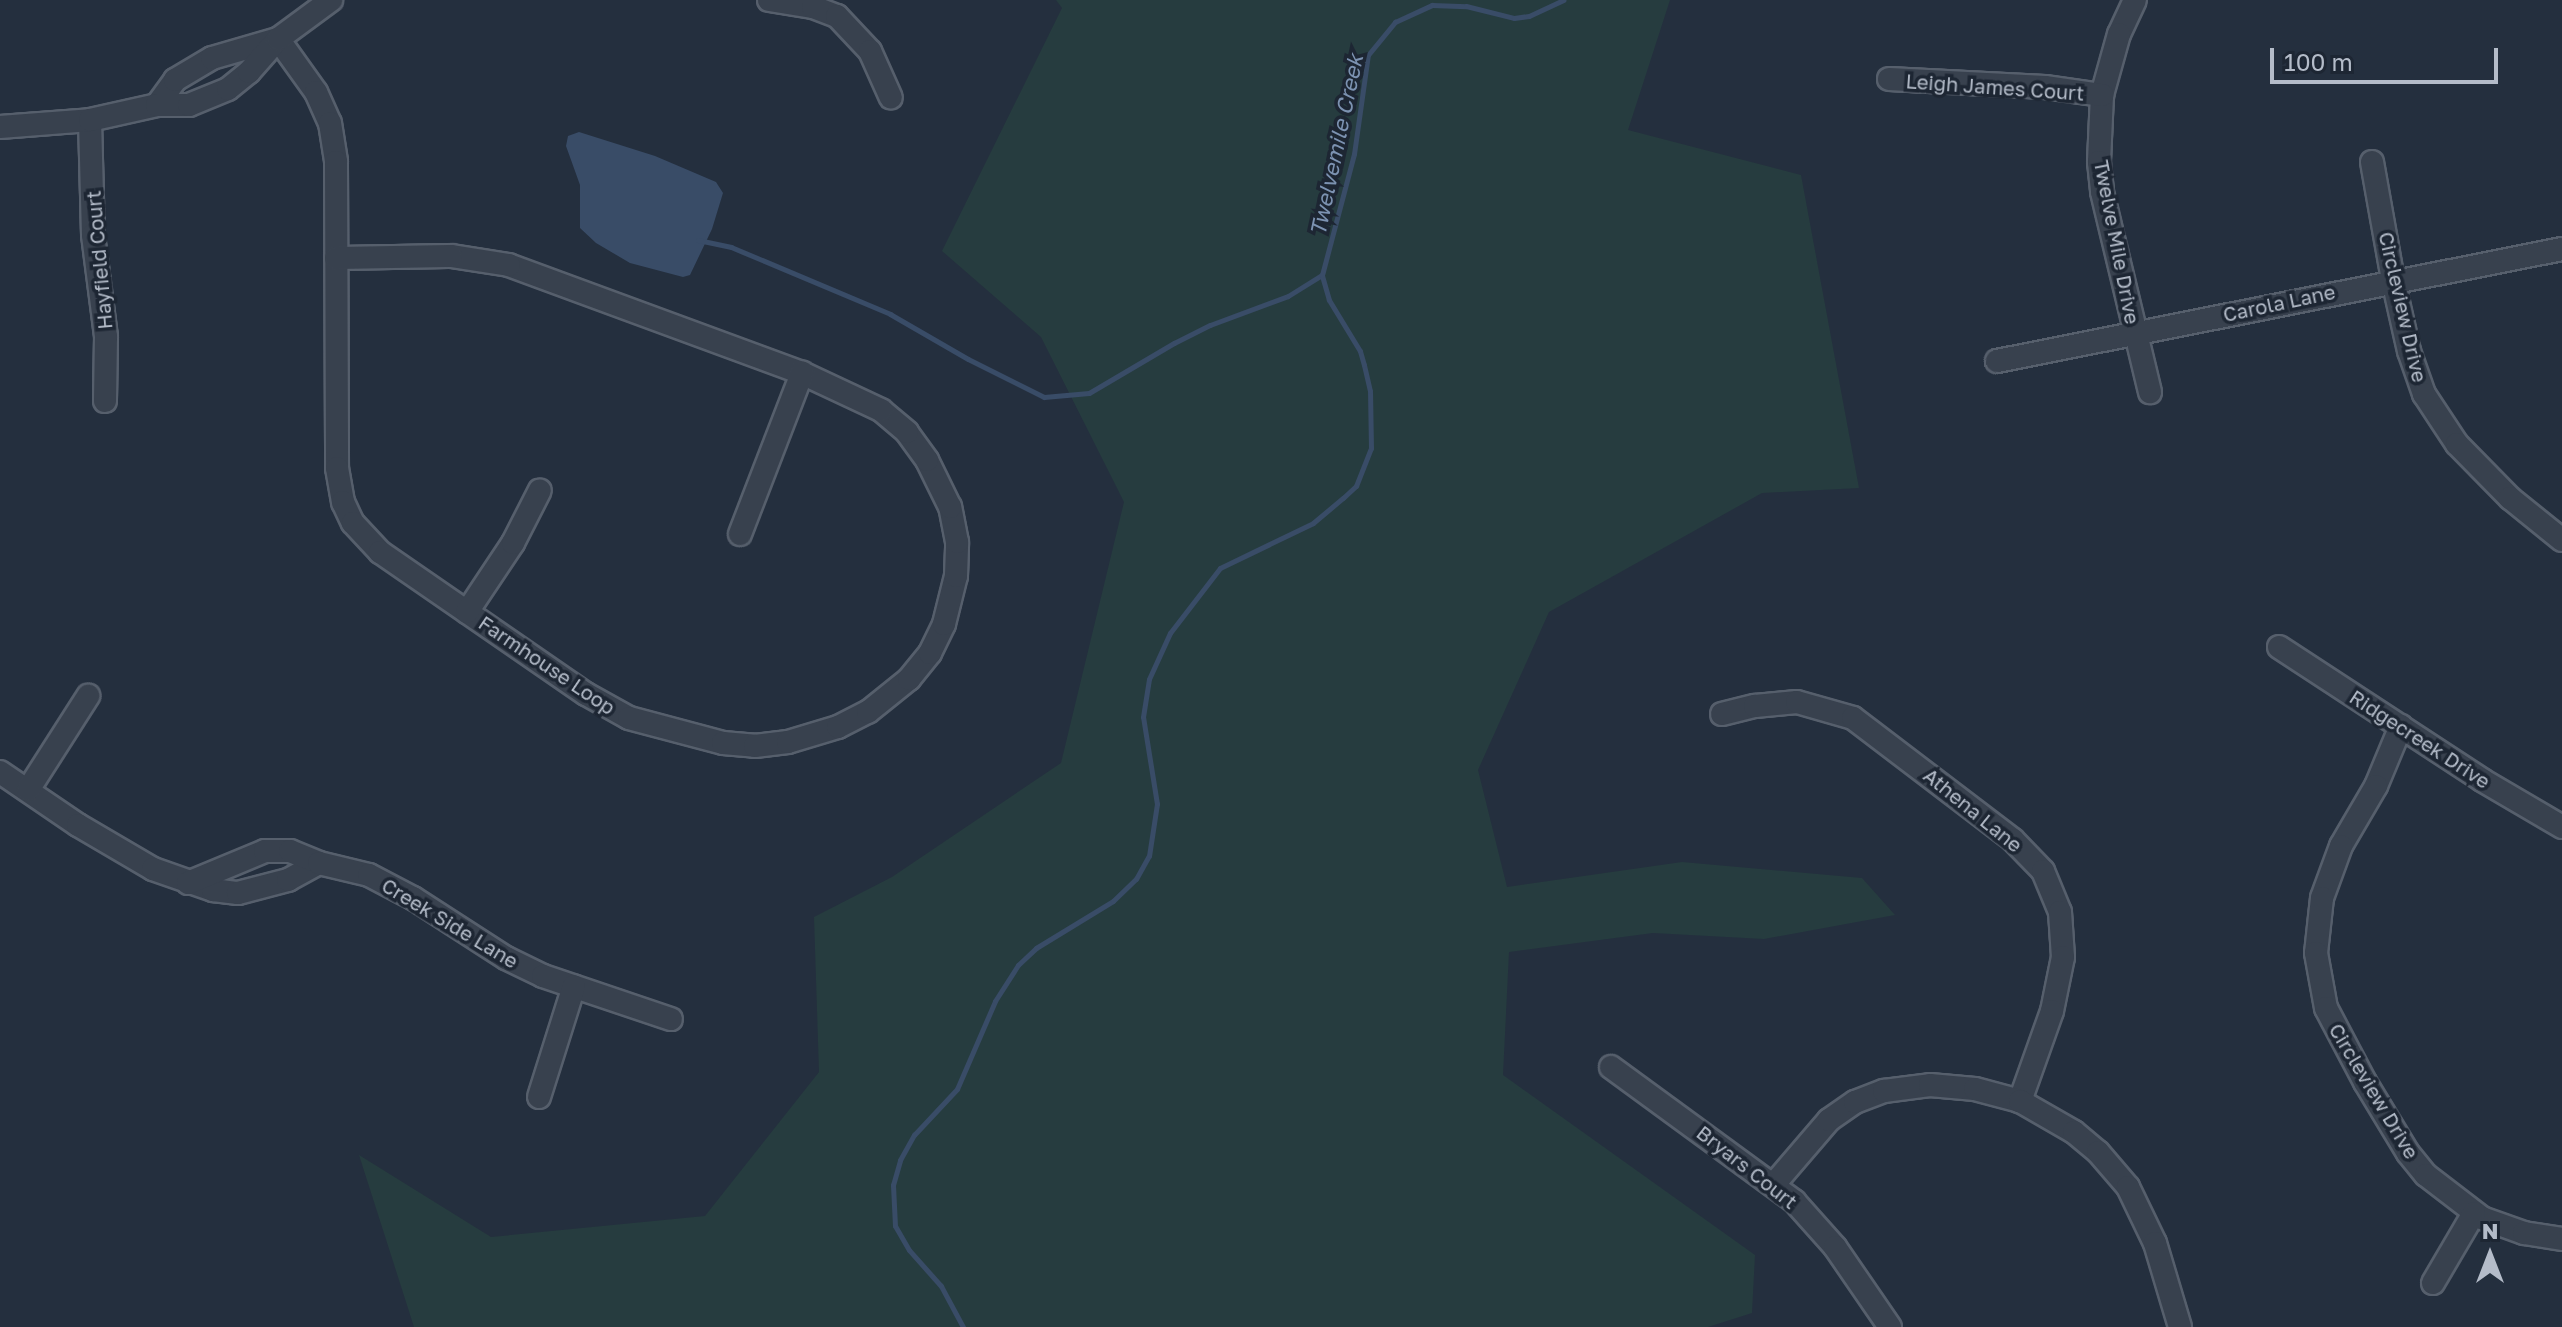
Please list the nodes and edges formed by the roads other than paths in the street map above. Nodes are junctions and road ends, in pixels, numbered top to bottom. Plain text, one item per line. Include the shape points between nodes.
1 (331, 0) edge
2 (769, 0) edge
3 (2135, 0) edge
4 (278, 39) junction
5 (1889, 79) dead end
6 (2102, 95) junction
7 (891, 98) dead end
8 (157, 105) junction
9 (90, 120) junction
10 (0, 127) edge
11 (2372, 162) dead end
12 (2562, 249) edge
13 (336, 258) junction
14 (2393, 280) junction
15 (2135, 333) junction
16 (1997, 361) dead end
17 (802, 373) junction
18 (2150, 392) dead end
19 (105, 401) dead end
20 (540, 490) dead end
21 (740, 534) dead end
22 (2562, 540) edge
23 (467, 612) junction
24 (2279, 647) dead end
25 (88, 696) dead end
26 (1722, 714) dead end
27 (2401, 726) junction
28 (0, 772) edge
29 (28, 790) junction
30 (2562, 827) edge
31 (319, 863) junction
32 (188, 883) junction
33 (574, 986) junction
34 (671, 1019) dead end
35 (1611, 1067) dead end
36 (539, 1097) dead end
37 (2020, 1101) junction
38 (1775, 1183) junction
39 (2474, 1213) junction
40 (2562, 1239) edge
41 (2433, 1283) dead end
42 (1890, 1327) edge
43 (2180, 1327) edge

1 - 4 street
2 - 7 street via 837,16 870,51
3 - 6 street, Twelve Mile Drive
4 - 8 street via 212,58 175,80
4 - 8 street via 228,89 189,105
4 - 13 street, Farmhouse Loop via 316,92 330,123 336,162
5 - 6 street, Leigh James Court
6 - 15 street, Twelve Mile Drive via 2102,192
8 - 9 street
9 - 10 street
9 - 19 street, Hayfield Court via 93,235 106,337
11 - 14 street, Circleview Drive
12 - 14 street, Carola Lane
13 - 17 street, Farmhouse Loop via 451,256 509,265
13 - 23 street, Farmhouse Loop via 337,468 343,502 353,523 380,552
14 - 15 street, Carola Lane
14 - 22 street, Circleview Drive via 2413,366 2439,420 2510,498
15 - 16 street, Carola Lane
15 - 18 street, Twelve Mile Drive
17 - 21 street
17 - 23 street, Farmhouse Loop via 871,404 907,432 950,507 957,542 953,588 930,653 909,679 868,712 788,742 723,743 629,718
20 - 23 street via 513,543
24 - 27 street, Ridgecreek Drive
25 - 29 street
26 - 37 street, Athena Lane via 1797,702 1853,718 2013,840 2043,871 2060,912 2063,957 2052,1011
27 - 30 street, Ridgecreek Drive
27 - 39 street, Circleview Drive via 2330,871 2317,925 2318,967 2332,1021 2408,1153 2426,1175
28 - 29 street
29 - 32 street via 140,862
31 - 32 street via 288,880 238,893
31 - 32 street, Creek Side Lane via 290,851 265,851
31 - 33 street, Creek Side Lane via 369,875 506,958
33 - 34 street, Creek Side Lane
33 - 36 street
35 - 38 street, Bryars Court
37 - 38 street via 1930,1085 1884,1091 1829,1120
37 - 43 street via 2074,1132 2128,1187 2155,1243
38 - 42 street, Bryars Court via 1835,1247
39 - 40 street, Circleview Drive via 2498,1225
39 - 41 street

